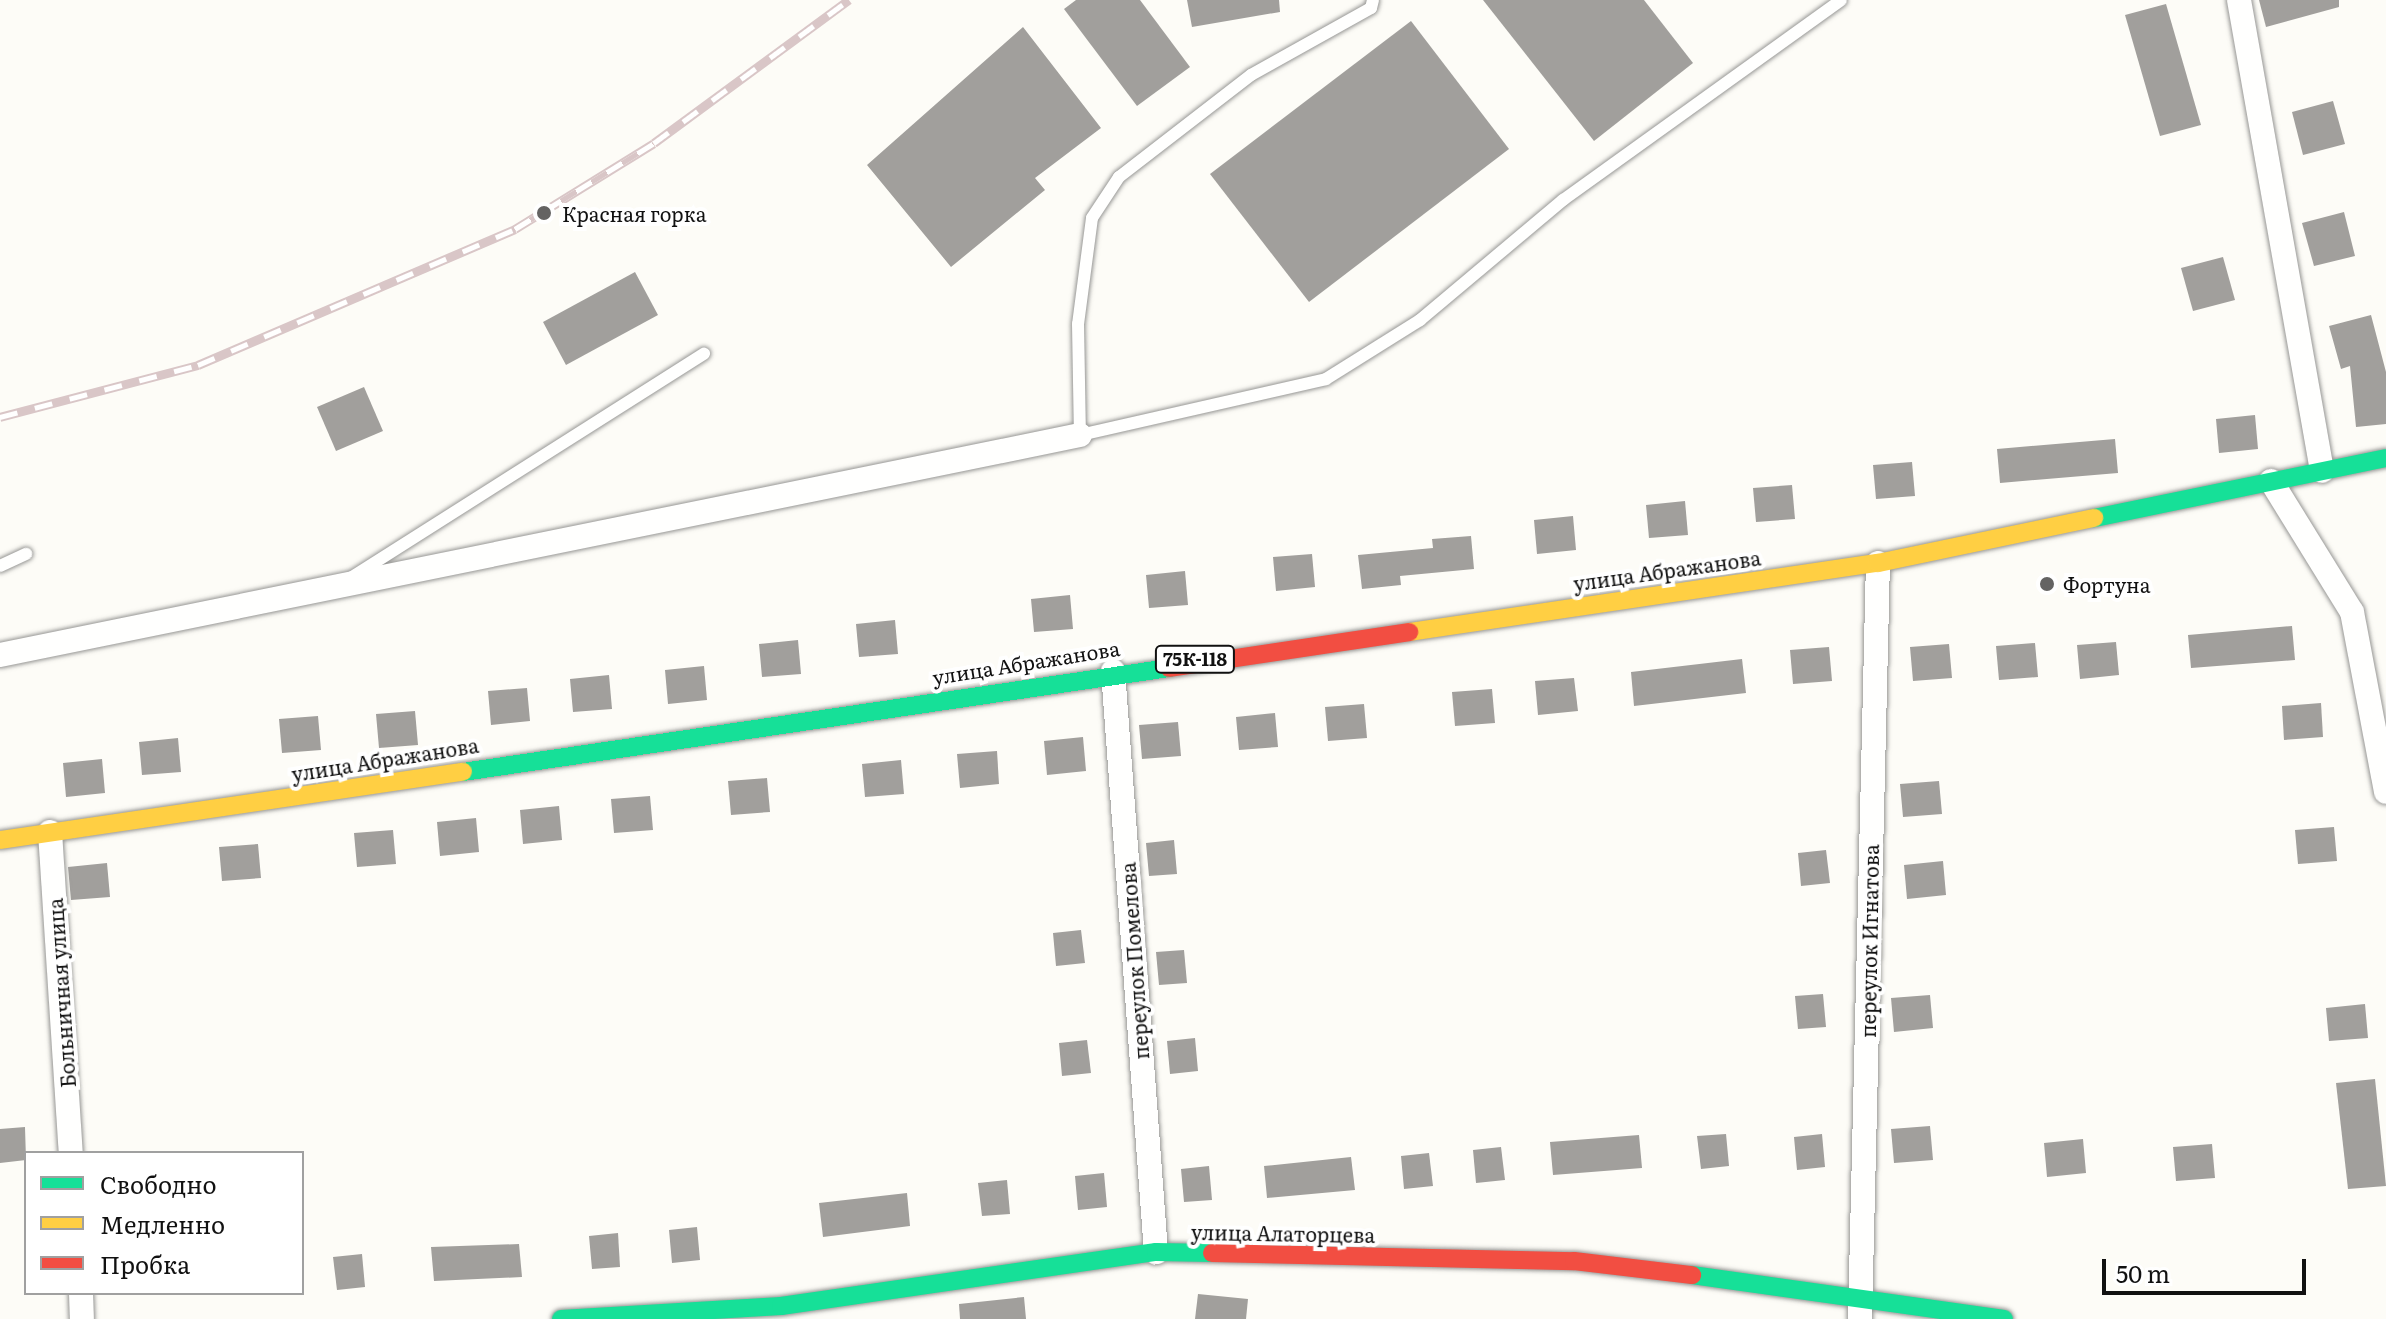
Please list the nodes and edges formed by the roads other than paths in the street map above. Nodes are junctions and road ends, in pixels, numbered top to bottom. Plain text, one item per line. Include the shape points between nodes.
1 (1373, 0) edge
2 (1841, 0) edge
3 (2239, 0) edge
4 (704, 354) dead end
5 (1080, 435) junction
6 (2386, 458) edge
7 (2322, 471) junction
8 (2271, 481) junction
9 (26, 554) dead end
10 (1878, 563) junction
11 (0, 566) edge
12 (348, 580) junction
13 (0, 655) edge
14 (1113, 671) junction
15 (2386, 792) edge
16 (50, 832) junction
17 (0, 840) edge
18 (71, 1151) edge
19 (1156, 1252) junction
20 (1862, 1294) junction
21 (81, 1295) edge
22 (82, 1319) edge
23 (561, 1319) edge
24 (1860, 1319) edge
25 (2004, 1319) edge

1 - 5 lane via 1371,8 1251,75 1119,177 1092,218 1078,324
2 - 5 lane via 1563,200 1420,320 1326,379
3 - 7 street
4 - 12 lane
5 - 12 street
6 - 7 main road, улица Абражанова / 75К-118
7 - 8 main road, улица Абражанова / 75К-118
8 - 10 main road, улица Абражанова / 75К-118
8 - 15 street via 2352,612
9 - 11 lane
10 - 14 main road, улица Абражанова / 75К-118
10 - 20 street, переулок Игнатова
12 - 13 street
14 - 16 main road, улица Абражанова / 75К-118
14 - 19 street, переулок Помелова
16 - 17 main road, улица Абражанова / 75К-118
16 - 18 street, Больничная улица
19 - 20 main road, улица Алаторцева via 1574,1261
19 - 23 main road, улица Алаторцева via 781,1306
20 - 24 street, переулок Игнатова
20 - 25 main road, улица Алаторцева
21 - 22 street

